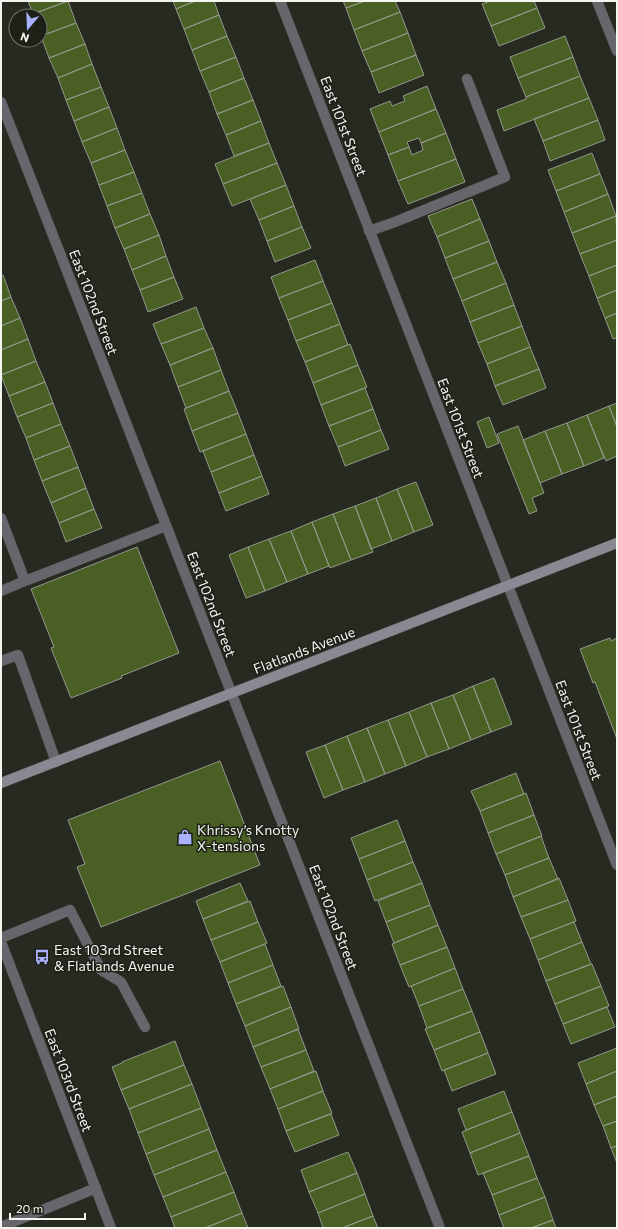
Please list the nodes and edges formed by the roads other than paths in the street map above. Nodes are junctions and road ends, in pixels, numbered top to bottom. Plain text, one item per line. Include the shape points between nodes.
1 (280, 1) edge
2 (598, 1) edge
3 (617, 51) edge
4 (467, 80) dead end
5 (1, 102) edge
6 (370, 231) junction
7 (1, 518) edge
8 (166, 526) junction
9 (617, 544) edge
10 (25, 581) junction
11 (508, 586) junction
12 (1, 591) edge
13 (1, 661) edge
14 (232, 694) junction
15 (56, 762) junction
16 (1, 783) edge
17 (617, 865) edge
18 (1, 938) edge
19 (1, 942) edge
20 (145, 1027) dead end
21 (96, 1188) junction
22 (1, 1227) edge
23 (111, 1228) edge
24 (440, 1228) edge

1 - 6 street, East 101st Street
2 - 3 street
4 - 6 street via 505,177
5 - 8 street, East 102nd Street
6 - 11 street, East 101st Street
7 - 10 street
8 - 10 street
8 - 14 street, East 102nd Street
9 - 11 main road, Flatlands Avenue
10 - 12 street
11 - 14 main road, Flatlands Avenue
11 - 17 street, East 101st Street
13 - 15 street via 18,655
14 - 15 main road, Flatlands Avenue
14 - 24 street, East 102nd Street
15 - 16 main road, Flatlands Avenue
18 - 20 street via 70,910 101,970 121,982
19 - 21 street, East 103rd Street
21 - 22 street
21 - 23 street, East 103rd Street

